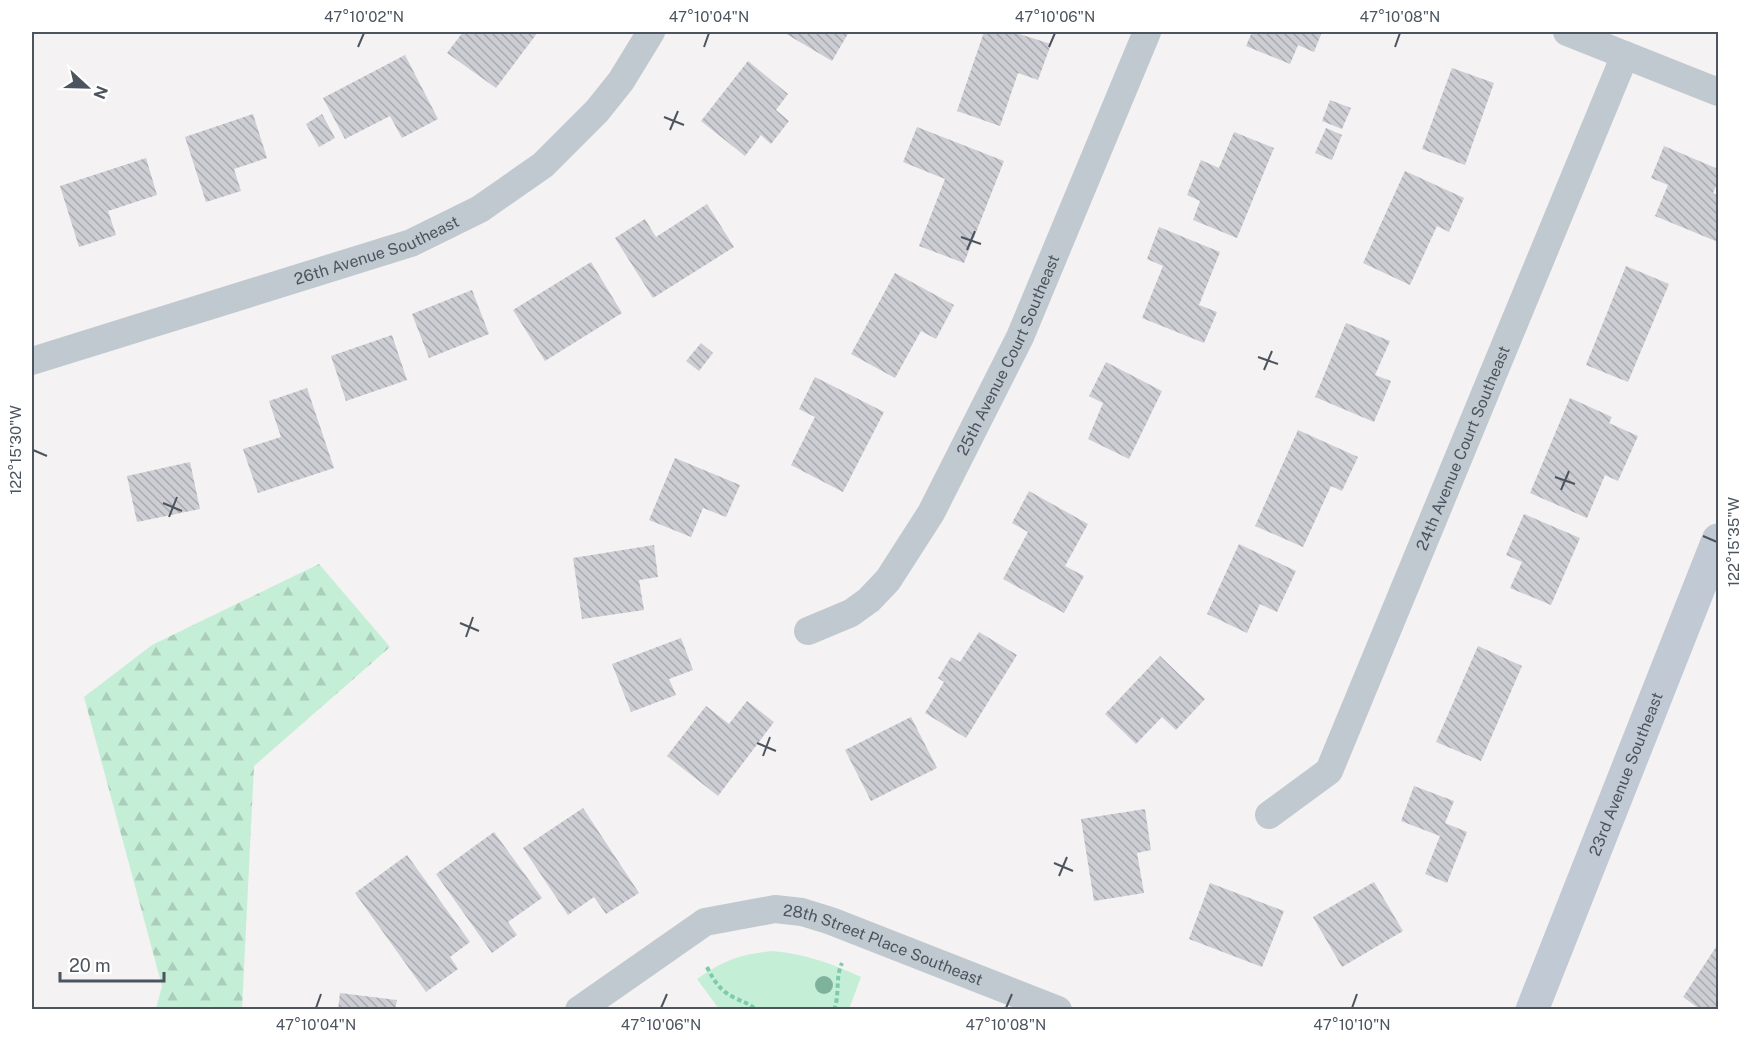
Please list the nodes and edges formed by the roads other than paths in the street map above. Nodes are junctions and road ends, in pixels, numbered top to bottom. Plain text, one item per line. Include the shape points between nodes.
1 (651, 32) edge
2 (1147, 32) edge
3 (1567, 32) edge
4 (1625, 55) junction
5 (1719, 92) edge
6 (32, 361) edge
7 (1719, 540) edge
8 (808, 631) dead end
9 (1269, 814) dead end
10 (579, 1010) edge
11 (1058, 1010) edge
12 (1532, 1010) edge

1 - 6 street, 26th Avenue Southeast via 597,111 543,165 480,210 411,243
2 - 8 street, 25th Avenue Court Southeast via 1020,337 931,513 888,580 869,600 851,613
3 - 4 street
4 - 5 street
4 - 9 street, 24th Avenue Court Southeast via 1329,771
7 - 12 street, 23rd Avenue Southeast
10 - 11 street, 28th Street Place Southeast via 705,922 775,909 831,921

